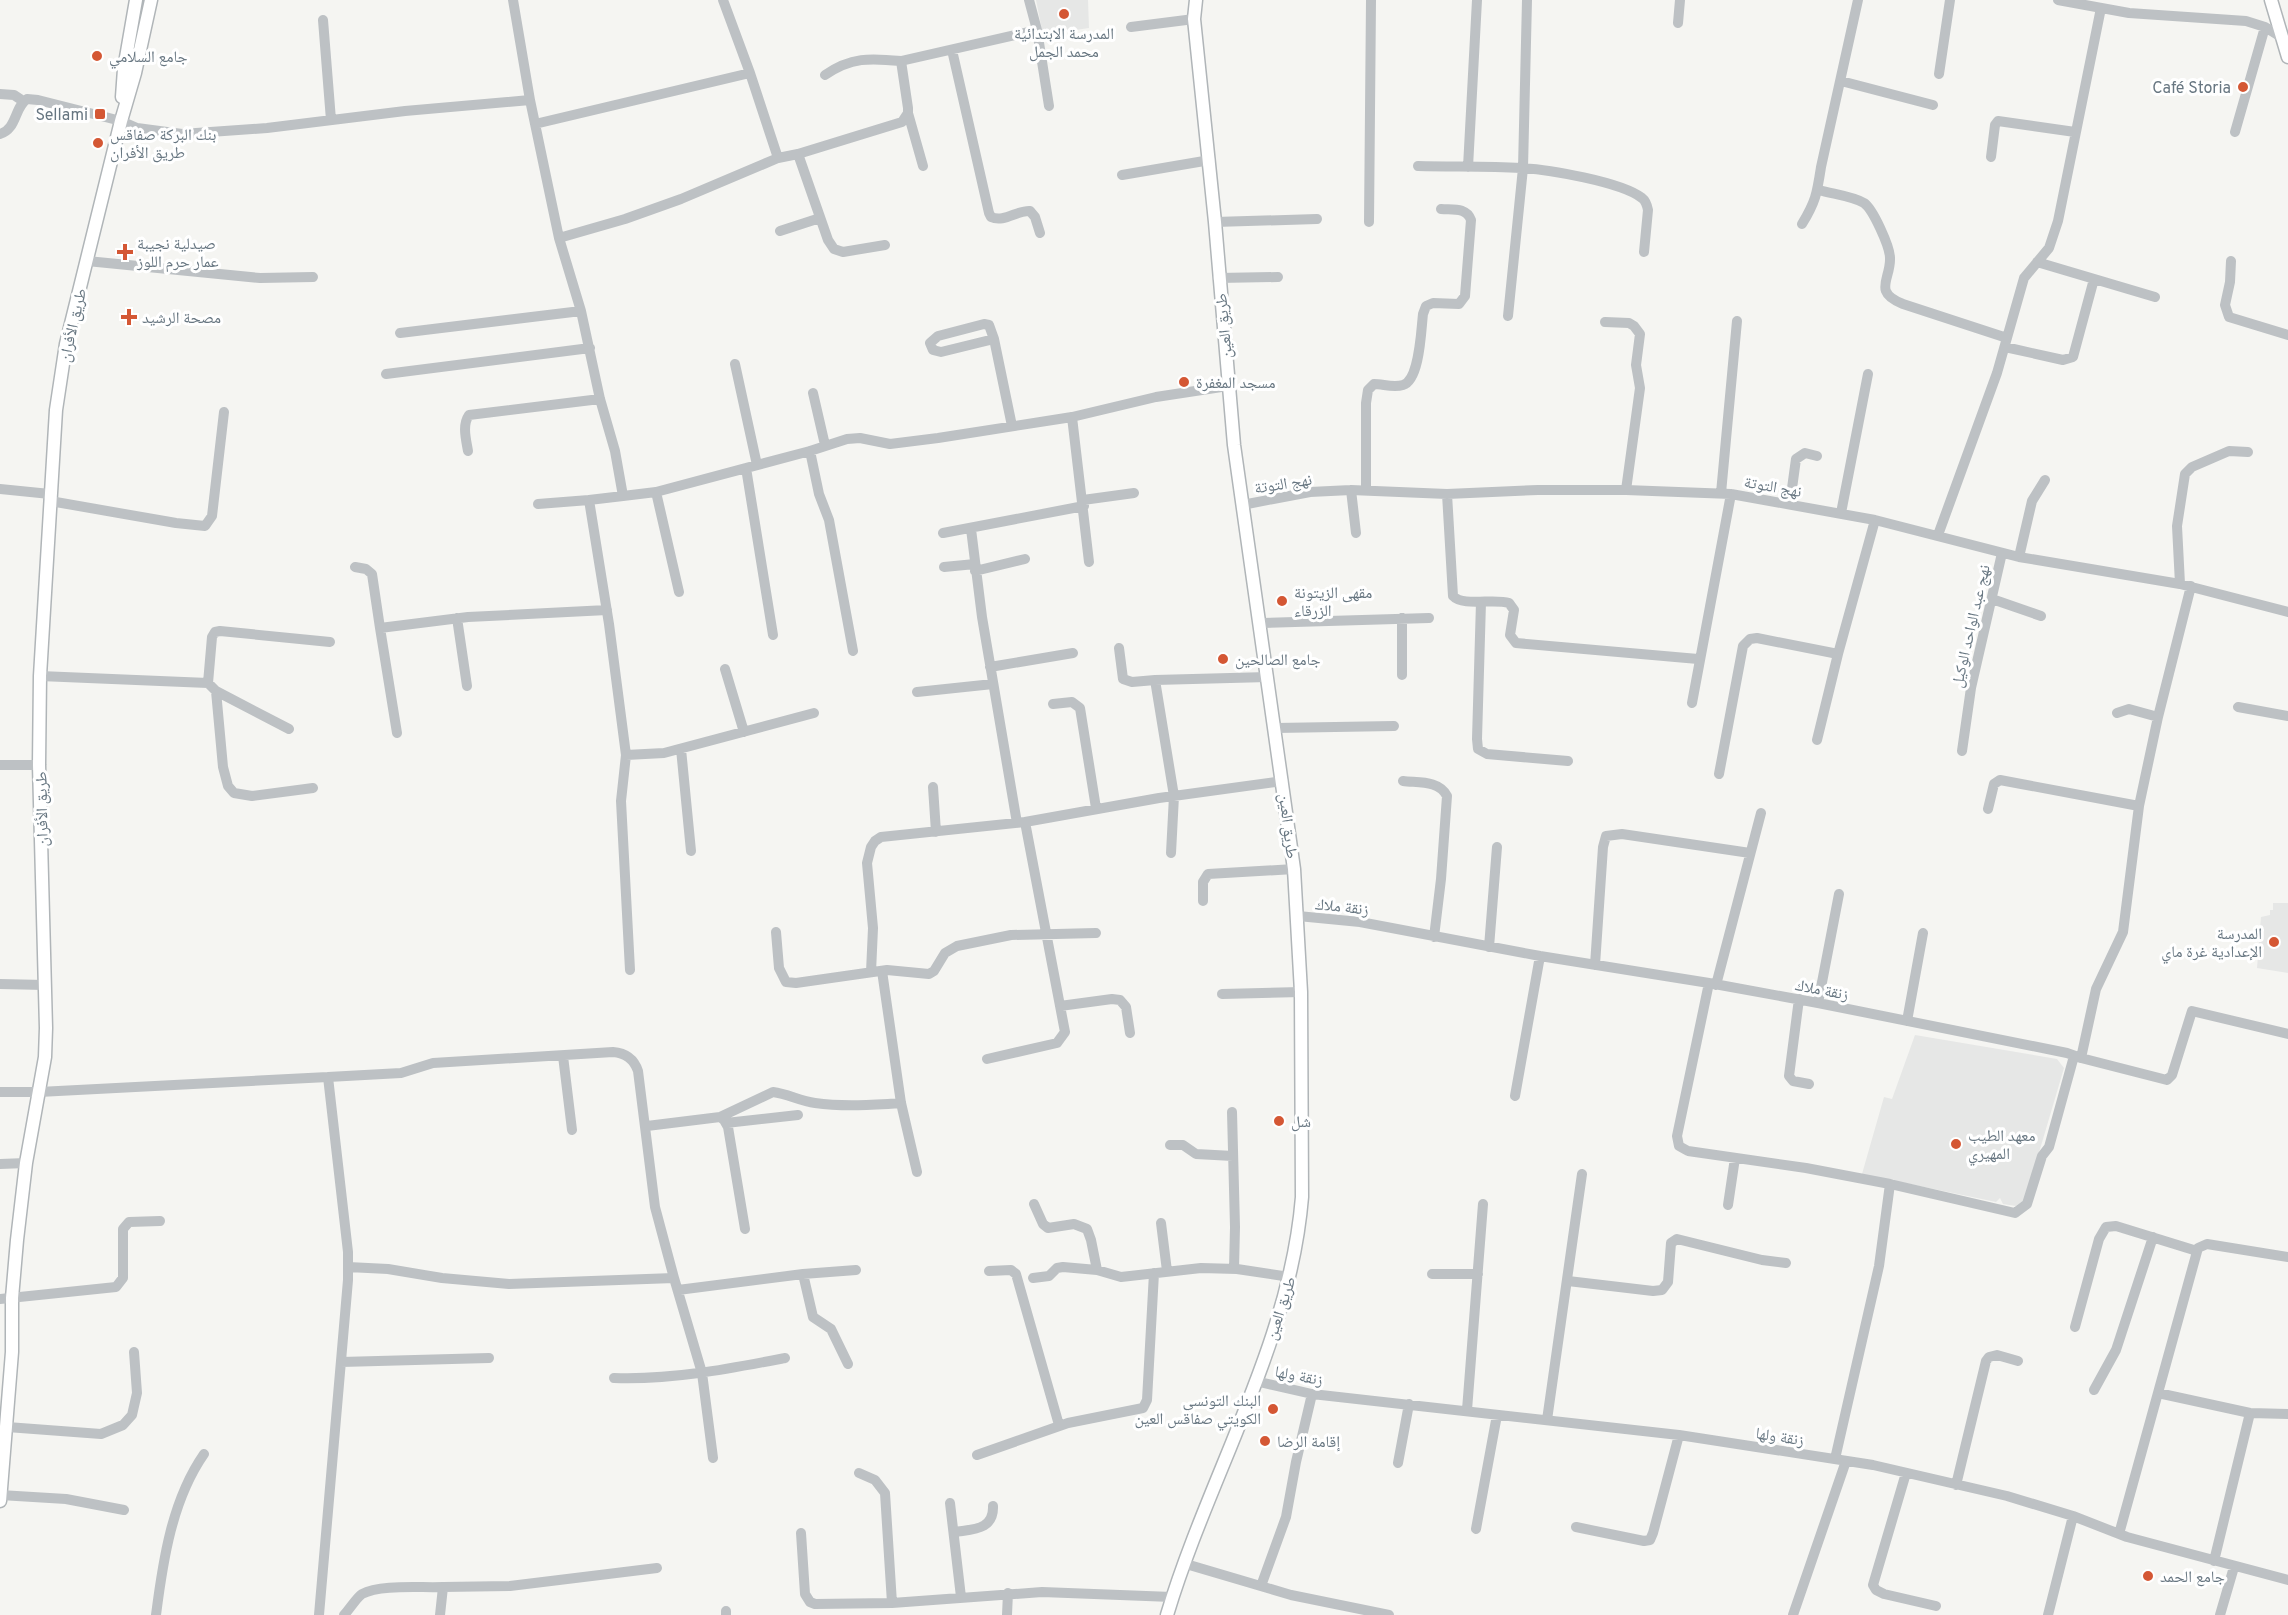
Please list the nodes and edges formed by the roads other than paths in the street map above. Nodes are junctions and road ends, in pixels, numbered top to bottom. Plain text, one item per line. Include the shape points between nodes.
1 (126, 0) edge
2 (136, 0) edge
3 (151, 0) edge
4 (513, 0) edge
5 (723, 0) edge
6 (1029, 0) edge
7 (1186, 0) edge
8 (1196, 0) edge
9 (1371, 0) edge
10 (1477, 0) edge
11 (1527, 0) edge
12 (1680, 0) edge
13 (1858, 0) edge
14 (1950, 0) edge
15 (2058, 0) edge
16 (2271, 0) edge
17 (2096, 4) edge
18 (133, 18) junction
19 (1194, 19) junction
20 (323, 20) dead end
21 (1678, 23) dead end
22 (1131, 27) dead end
23 (2265, 27) junction
24 (1037, 30) junction
25 (2285, 40) edge
26 (952, 50) junction
27 (2288, 57) edge
28 (901, 61) junction
29 (750, 73) junction
30 (1939, 74) dead end
31 (825, 75) dead end
32 (1841, 81) junction
33 (0, 94) edge
34 (530, 100) junction
35 (23, 101) junction
36 (1933, 105) dead end
37 (1049, 106) dead end
38 (908, 113) junction
39 (331, 120) junction
40 (121, 121) junction
41 (535, 123) junction
42 (2075, 132) junction
43 (2235, 132) dead end
44 (0, 134) edge
45 (798, 154) junction
46 (1991, 157) dead end
47 (778, 158) junction
48 (1210, 160) junction
49 (923, 166) dead end
50 (1418, 166) dead end
51 (1468, 168) junction
52 (1523, 168) junction
53 (1122, 175) dead end
54 (1819, 190) junction
55 (1441, 209) dead end
56 (820, 218) junction
57 (1317, 219) dead end
58 (1215, 222) junction
59 (1369, 222) dead end
60 (1802, 224) dead end
61 (780, 231) dead end
62 (1040, 233) dead end
63 (559, 238) junction
64 (885, 245) dead end
65 (1644, 252) dead end
66 (87, 261) junction
67 (2231, 261) dead end
68 (2037, 262) junction
69 (313, 277) dead end
70 (1278, 277) dead end
71 (1218, 278) junction
72 (2094, 279) junction
73 (2155, 297) dead end
74 (581, 310) junction
75 (1508, 316) dead end
76 (1737, 321) dead end
77 (1605, 322) dead end
78 (400, 333) dead end
79 (2288, 334) edge
80 (994, 339) junction
81 (2006, 342) junction
82 (590, 348) junction
83 (735, 364) dead end
84 (386, 374) dead end
85 (1868, 374) dead end
86 (1228, 386) junction
87 (813, 393) dead end
88 (600, 399) junction
89 (224, 412) dead end
90 (1072, 417) junction
91 (1012, 426) junction
92 (825, 445) junction
93 (468, 450) dead end
94 (810, 451) junction
95 (2248, 452) dead end
96 (1817, 456) dead end
97 (757, 465) junction
98 (746, 468) junction
99 (2045, 480) dead end
100 (0, 489) edge
101 (1351, 490) junction
102 (1366, 490) junction
103 (1626, 490) junction
104 (656, 492) junction
105 (1134, 493) dead end
106 (1447, 494) junction
107 (1726, 494) junction
108 (622, 496) junction
109 (50, 497) junction
110 (589, 500) junction
111 (1083, 503) junction
112 (1790, 503) junction
113 (538, 504) dead end
114 (1242, 505) junction
115 (1841, 513) junction
116 (1875, 520) junction
117 (971, 529) junction
118 (943, 533) dead end
119 (1356, 533) dead end
120 (1938, 535) junction
121 (2002, 553) junction
122 (2019, 556) junction
123 (1025, 558) dead end
124 (1089, 562) dead end
125 (355, 567) dead end
126 (944, 567) dead end
127 (975, 568) junction
128 (2186, 585) junction
129 (679, 592) dead end
130 (1992, 599) junction
131 (1481, 602) junction
132 (607, 610) junction
133 (2288, 612) edge
134 (2041, 616) dead end
135 (458, 618) junction
136 (1402, 618) junction
137 (1429, 618) dead end
138 (1260, 623) junction
139 (380, 628) junction
140 (773, 635) dead end
141 (330, 642) dead end
142 (1119, 648) dead end
143 (853, 651) dead end
144 (1073, 653) dead end
145 (1838, 654) junction
146 (1698, 659) junction
147 (990, 667) junction
148 (725, 669) dead end
149 (1402, 675) dead end
150 (39, 676) junction
151 (1268, 676) junction
152 (1155, 680) junction
153 (208, 683) junction
154 (993, 684) junction
155 (467, 686) dead end
156 (216, 692) junction
157 (917, 692) dead end
158 (1692, 703) dead end
159 (1053, 704) dead end
160 (2238, 707) dead end
161 (814, 713) dead end
162 (2117, 713) dead end
163 (2288, 716) edge
164 (2158, 717) junction
165 (1394, 726) dead end
166 (1276, 728) junction
167 (289, 729) dead end
168 (397, 732) dead end
169 (744, 732) junction
170 (1817, 740) dead end
171 (681, 749) junction
172 (1962, 750) dead end
173 (626, 755) junction
174 (1568, 761) dead end
175 (0, 765) edge
176 (39, 765) junction
177 (1719, 774) dead end
178 (1283, 781) junction
179 (1403, 781) dead end
180 (933, 787) dead end
181 (313, 788) dead end
182 (1174, 796) junction
183 (2139, 806) junction
184 (1096, 808) junction
185 (1988, 809) dead end
186 (1761, 813) dead end
187 (1021, 822) junction
188 (936, 832) junction
189 (1497, 847) dead end
190 (691, 851) dead end
191 (1171, 853) dead end
192 (1750, 853) junction
193 (1294, 869) junction
194 (1839, 894) dead end
195 (1203, 901) dead end
196 (1298, 916) junction
197 (776, 932) dead end
198 (1096, 933) dead end
199 (1923, 933) dead end
200 (1045, 934) junction
201 (1434, 937) junction
202 (1489, 947) junction
203 (1540, 956) junction
204 (1595, 965) junction
205 (630, 970) dead end
206 (876, 972) junction
207 (0, 984) edge
208 (1713, 984) junction
209 (45, 985) junction
210 (1301, 992) junction
211 (1222, 994) dead end
212 (1799, 999) junction
213 (1818, 1003) junction
214 (1060, 1006) junction
215 (1908, 1021) junction
216 (1130, 1032) dead end
217 (2288, 1034) edge
218 (563, 1056) junction
219 (2077, 1057) junction
220 (987, 1059) dead end
221 (328, 1077) junction
222 (1809, 1084) dead end
223 (0, 1092) edge
224 (39, 1092) junction
225 (1515, 1096) dead end
226 (901, 1103) junction
227 (1232, 1112) dead end
228 (798, 1115) dead end
229 (723, 1120) junction
230 (646, 1126) junction
231 (572, 1130) dead end
232 (1170, 1145) dead end
233 (1233, 1156) junction
234 (1735, 1158) junction
235 (26, 1163) junction
236 (0, 1164) edge
237 (918, 1172) dead end
238 (1582, 1174) dead end
239 (1890, 1184) junction
240 (1034, 1204) dead end
241 (1483, 1204) dead end
242 (1728, 1205) dead end
243 (160, 1221) dead end
244 (1161, 1223) dead end
245 (745, 1228) dead end
246 (2153, 1237) junction
247 (2197, 1251) junction
248 (2288, 1257) edge
249 (1786, 1263) dead end
250 (348, 1267) junction
251 (1234, 1269) junction
252 (856, 1270) dead end
253 (1097, 1270) junction
254 (989, 1271) dead end
255 (1167, 1271) junction
256 (802, 1274) junction
257 (1154, 1274) junction
258 (1432, 1274) dead end
259 (1478, 1275) junction
260 (1290, 1277) junction
261 (674, 1278) junction
262 (1033, 1278) dead end
263 (1568, 1281) junction
264 (678, 1290) junction
265 (6, 1298) edge
266 (2075, 1327) dead end
267 (134, 1352) dead end
268 (489, 1358) dead end
269 (784, 1359) dead end
270 (2018, 1361) dead end
271 (341, 1362) junction
272 (848, 1364) dead end
273 (702, 1373) junction
274 (614, 1378) dead end
275 (1255, 1380) junction
276 (2094, 1390) dead end
277 (2158, 1393) junction
278 (1311, 1394) junction
279 (1409, 1404) junction
280 (1467, 1410) junction
281 (2250, 1413) junction
282 (2288, 1414) edge
283 (1497, 1415) junction
284 (1547, 1420) junction
285 (1059, 1425) junction
286 (7, 1427) junction
287 (1679, 1435) junction
288 (204, 1454) dead end
289 (977, 1455) dead end
290 (713, 1458) dead end
291 (1841, 1460) junction
292 (1398, 1463) dead end
293 (859, 1473) dead end
294 (1906, 1473) junction
295 (1956, 1485) junction
296 (0, 1495) edge
297 (0, 1501) edge
298 (950, 1503) dead end
299 (993, 1506) dead end
300 (124, 1510) dead end
301 (2073, 1516) junction
302 (1576, 1527) dead end
303 (1476, 1529) dead end
304 (955, 1532) junction
305 (801, 1533) dead end
306 (2119, 1534) junction
307 (2214, 1561) junction
308 (1186, 1564) junction
309 (2234, 1567) junction
310 (657, 1568) dead end
311 (2288, 1580) edge
312 (1261, 1586) junction
313 (443, 1587) junction
314 (1008, 1593) junction
315 (961, 1596) junction
316 (1172, 1597) junction
317 (892, 1603) junction
318 (1936, 1606) dead end
319 (873, 1610) edge
320 (156, 1615) edge
321 (320, 1615) edge
322 (344, 1615) edge
323 (440, 1615) edge
324 (1007, 1615) edge
325 (1167, 1615) edge
326 (1389, 1615) edge
327 (1793, 1615) edge
328 (2048, 1615) edge
329 (2220, 1615) edge

1 - 18 main road
2 - 18 main road, طريق الأفران
3 - 40 main road, طريق الأفران
4 - 34 street
5 - 29 street
6 - 24 street
7 - 19 main road, طريق العين
8 - 19 main road, طريق العين
9 - 59 street
10 - 51 street
11 - 52 street
12 - 21 street
13 - 32 street
14 - 30 street
15 - 17 street
16 - 25 main road
17 - 23 street via 2129,13 2246,21
17 - 42 street
18 - 40 main road, طريق الأفران via 124,69
19 - 22 street
19 - 48 main road, طريق العين
20 - 39 street
23 - 25 street
23 - 43 street
24 - 26 street
24 - 37 street
25 - 27 main road
26 - 28 street
26 - 62 street via 989,213 999,219 1030,211
28 - 31 street via 846,62
28 - 38 street
29 - 41 street
29 - 47 street
32 - 36 street
32 - 54 street
33 - 35 street via 14,95
34 - 39 street
34 - 41 street
35 - 40 street via 38,100
35 - 44 street via 10,128
38 - 45 street via 902,122
38 - 49 street
39 - 40 street via 192,134 137,128
40 - 66 main road, طريق الأفران
41 - 63 street
42 - 46 street via 1998,120
42 - 68 street via 2058,221 2051,244
45 - 47 street
45 - 56 street
47 - 63 street via 681,199
48 - 53 street
48 - 58 main road, طريق العين
50 - 51 street
51 - 52 street
52 - 65 street via 1602,183 1644,199 1648,210
52 - 75 street
54 - 60 street
54 - 81 street via 1861,201 1872,213 1890,254 1885,282 1891,298
55 - 102 street via 1462,210 1470,215 1465,296 1459,304 1426,306 1414,373 1408,382 1396,386 1374,384 1368,390
56 - 61 street
56 - 64 street via 831,246 838,252
57 - 58 street
58 - 71 main road, طريق العين
63 - 74 street
66 - 69 street via 260,278
66 - 109 main road, طريق الأفران via 63,360
67 - 79 street via 2225,305 2229,317
68 - 72 street
68 - 81 street via 2024,278
70 - 71 street
71 - 86 main road, طريق العين
72 - 73 street
72 - 81 street via 2073,357 2063,360
74 - 78 street
74 - 82 street
76 - 107 street
77 - 103 street via 1629,324 1640,334 1636,365 1640,388
80 - 80 street via 941,352 933,350 930,343 938,336 984,324 991,327
80 - 91 street
81 - 120 street
82 - 84 street
82 - 88 street
83 - 97 street
85 - 115 street
86 - 90 street via 1156,397
86 - 114 main road, طريق العين
87 - 92 street
88 - 93 street via 469,415 465,431
88 - 108 street via 615,451
89 - 109 street via 212,516 205,526
90 - 91 street
90 - 111 street
91 - 92 street via 890,444 853,438
92 - 94 street
94 - 97 street
94 - 143 street via 819,494 830,520
95 - 128 street via 2229,451 2187,470 2178,517
96 - 112 street via 1805,453 1796,459
97 - 98 street
98 - 104 street
98 - 140 street
99 - 122 street via 2032,501
100 - 109 street
101 - 102 street, نهج التوتة
101 - 114 street, نهج التوتة via 1310,492
101 - 119 street
102 - 106 street, نهج التوتة
103 - 106 street, نهج التوتة
103 - 107 street, نهج التوتة
104 - 108 street
104 - 129 street
105 - 111 street
106 - 131 street via 1453,596 1460,601
107 - 112 street, نهج التوتة
107 - 146 street
108 - 110 street
109 - 150 main road, طريق الأفران
110 - 113 street
110 - 132 street
111 - 117 street
111 - 124 street
112 - 115 street, نهج التوتة
114 - 138 main road, طريق العين
115 - 116 street, نهج التوتة
116 - 120 street, نهج التوتة
116 - 145 street
117 - 118 street
117 - 127 street
120 - 121 street, نهج التوتة
121 - 122 street, نهج التوتة
121 - 130 street, نهج عبد الواحد الوكيل
122 - 128 street, نهج التوتة
123 - 127 street
125 - 139 street via 372,574
126 - 127 street
127 - 147 street
128 - 133 street, نهج التوتة
128 - 164 street
130 - 134 street
130 - 172 street, نهج عبد الواحد الوكيل
131 - 146 street via 1511,604 1514,610 1510,636 1516,643
131 - 174 street via 1478,749 1487,754
132 - 135 street
132 - 173 street
135 - 139 street
135 - 155 street
136 - 137 street
136 - 138 street
136 - 149 street
138 - 151 main road, طريق العين
139 - 168 street
141 - 153 street via 215,632
142 - 152 street via 1123,679
144 - 147 street
145 - 170 street
145 - 177 street via 1756,638 1747,641
146 - 158 street
147 - 154 street
148 - 169 street
150 - 153 street
150 - 176 main road, طريق الأفران
151 - 152 street
151 - 166 main road, طريق العين
152 - 182 street
153 - 156 street
154 - 157 street
154 - 187 street
156 - 167 street
156 - 181 street via 223,767 234,793 252,796
159 - 184 street via 1072,702 1080,708
160 - 163 street
161 - 169 street
162 - 164 street via 2129,709
164 - 183 street
165 - 166 street
166 - 178 main road, طريق العين
169 - 171 street
171 - 173 street
171 - 190 street
173 - 205 street via 621,801
175 - 176 street
176 - 209 main road, طريق الأفران
178 - 182 street
178 - 193 main road, طريق العين
179 - 201 street via 1437,785 1447,796
180 - 188 street
182 - 184 street
182 - 191 street
183 - 185 street via 2000,780 1994,784
183 - 219 street via 2122,932 2096,989
184 - 187 street
186 - 192 street
187 - 188 street
187 - 200 street
188 - 206 street via 881,837 871,847 867,863
189 - 202 street
192 - 204 street via 1622,834 1606,836
192 - 208 street
193 - 195 street via 1208,874 1203,882
193 - 196 main road, طريق العين
194 - 213 street
196 - 201 street, زنقة ملاك via 1360,922
196 - 210 main road, طريق العين
197 - 206 street via 778,968 786,982
198 - 200 street
199 - 215 street
200 - 206 street via 1011,935 957,946 945,953 929,974
200 - 214 street
201 - 202 street, زنقة ملاك
202 - 203 street, زنقة ملاك
203 - 204 street, زنقة ملاك
203 - 225 street
204 - 208 street, زنقة ملاك
206 - 226 street
207 - 209 street
208 - 212 street, زنقة ملاك
208 - 234 street via 1677,1140 1688,1151
209 - 224 main road, طريق الأفران via 46,1028
210 - 211 street
210 - 260 main road, طريق العين via 1302,1197
212 - 213 street, زنقة ملاك
212 - 222 street via 1789,1076 1793,1081
213 - 215 street, زنقة ملاك
214 - 216 street via 1120,1000 1126,1007
214 - 220 street via 1065,1032 1061,1041
215 - 219 street, زنقة ملاك
217 - 219 street, زنقة ملاك via 2192,1011 2167,1080
218 - 221 street via 433,1063 401,1073
218 - 230 street via 613,1052 632,1059 638,1071
218 - 231 street
219 - 239 street via 2027,1204 2015,1213
221 - 224 street
221 - 250 street
223 - 224 street
224 - 235 main road, طريق الأفران
226 - 229 street via 826,1104 773,1092
226 - 237 street
227 - 233 street
228 - 229 street
229 - 230 street
229 - 245 street
230 - 261 street via 655,1207
232 - 233 street via 1183,1146 1196,1154
233 - 251 street
234 - 239 street
234 - 242 street
235 - 236 street
235 - 265 main road, طريق الأفران
238 - 263 street
239 - 291 street via 1879,1266
240 - 253 street via 1048,1228 1074,1224 1086,1229
241 - 259 street
243 - 265 street via 125,1224 123,1278 116,1287
244 - 255 street
246 - 247 street
246 - 266 street via 2116,1226 2106,1227
246 - 276 street via 2116,1350
247 - 248 street via 2207,1244
247 - 277 street
249 - 263 street via 1677,1239 1671,1244 1668,1282 1662,1290
250 - 261 street via 509,1284
250 - 271 street
251 - 255 street
251 - 260 street
252 - 256 street
253 - 257 street via 1121,1276
253 - 262 street via 1060,1267 1049,1276
254 - 285 street via 1011,1270 1016,1274
255 - 257 street
256 - 264 street
256 - 272 street via 813,1317 831,1329
257 - 285 street via 1145,1406
258 - 259 street
259 - 280 street
260 - 275 main road, طريق العين
261 - 264 street
263 - 284 street
264 - 273 street
265 - 286 main road, طريق الأفران via 12,1352
267 - 286 street via 137,1393 132,1414 123,1425 101,1434
268 - 271 street
269 - 273 street
270 - 295 street via 1997,1355 1986,1361
271 - 321 street
273 - 274 street
273 - 290 street
275 - 278 street, زنقة ولها
275 - 308 main road, طريق العين
277 - 281 street
277 - 306 street
278 - 279 street, زنقة ولها
278 - 312 street via 1286,1516
279 - 280 street, زنقة ولها
279 - 292 street
280 - 283 street, زنقة ولها
281 - 282 street
281 - 307 street
283 - 284 street, زنقة ولها
283 - 303 street
284 - 287 street, زنقة ولها
285 - 289 street
286 - 296 main road, طريق الأفران
287 - 291 street, زنقة ولها
287 - 302 street via 1650,1540
288 - 320 street via 191,1472 163,1561
291 - 294 street, زنقة ولها
291 - 327 street
293 - 317 street via 875,1480 885,1493
294 - 295 street, زنقة ولها
294 - 318 street via 1873,1585 1884,1594
295 - 301 street, زنقة ولها
296 - 297 main road, طريق الأفران
296 - 300 street via 66,1499
298 - 304 street
299 - 304 street via 992,1519 986,1526
301 - 306 street, زنقة ولها
301 - 328 street
304 - 315 street
305 - 319 street via 805,1594 810,1602
306 - 307 street, زنقة ولها
307 - 309 street, زنقة ولها
308 - 312 street
308 - 316 main road, طريق العين
309 - 311 street, زنقة ولها
309 - 329 street
310 - 313 street via 510,1586
312 - 326 street
313 - 322 street via 380,1588 360,1595
313 - 323 street
314 - 315 street
314 - 316 street
314 - 324 street
315 - 317 street
316 - 325 main road, طريق العين
317 - 319 street

